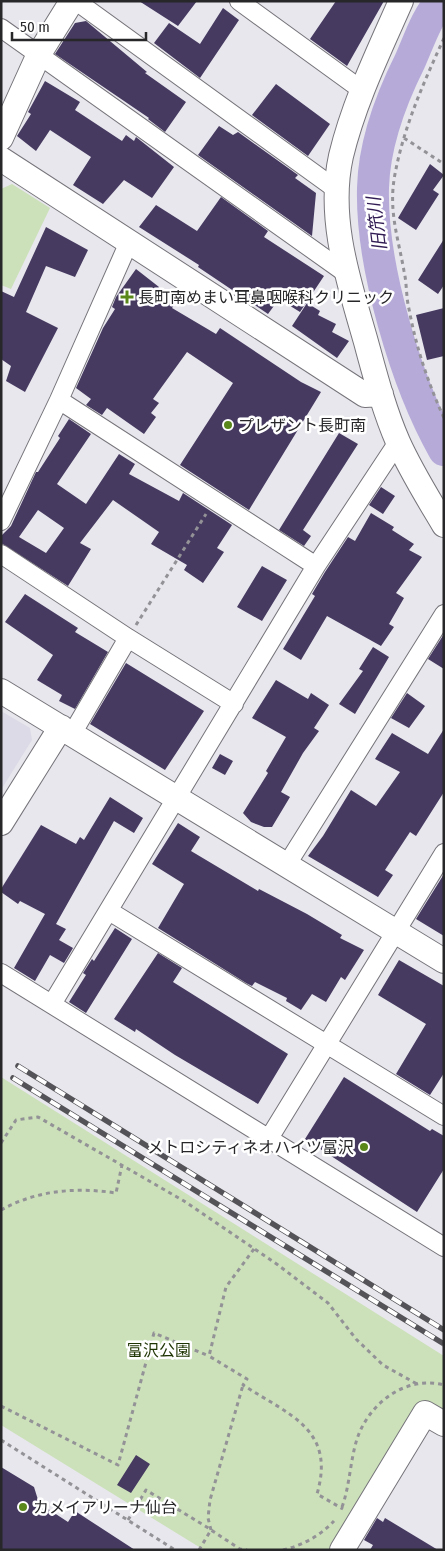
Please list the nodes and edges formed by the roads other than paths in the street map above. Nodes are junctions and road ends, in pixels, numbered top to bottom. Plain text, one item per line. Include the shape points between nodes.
1 (74, 1) edge
2 (238, 1) edge
3 (401, 1) edge
4 (1, 28) edge
5 (39, 54) junction
6 (363, 91) junction
7 (1, 138) edge
8 (1, 160) edge
9 (337, 190) junction
10 (129, 242) junction
11 (347, 274) junction
12 (381, 394) junction
13 (59, 400) junction
14 (398, 442) junction
15 (1, 521) edge
16 (444, 525) edge
17 (1, 554) edge
18 (316, 566) junction
19 (444, 614) edge
20 (128, 638) junction
21 (1, 691) edge
22 (234, 704) junction
23 (66, 730) junction
24 (177, 799) junction
25 (1, 823) edge
26 (444, 853) edge
27 (286, 866) junction
28 (109, 911) junction
29 (396, 932) junction
30 (444, 961) edge
31 (1, 973) edge
32 (52, 1004) junction
33 (327, 1044) junction
34 (444, 1116) edge
35 (268, 1140) junction
36 (444, 1247) edge
37 (444, 1424) edge
38 (342, 1550) edge

1 - 5 street
1 - 9 street
2 - 6 street
3 - 6 street
4 - 5 street
5 - 7 street
5 - 11 street
6 - 9 street via 341,157
8 - 10 street
9 - 11 street via 338,230
10 - 12 street via 366,395
10 - 13 street
11 - 12 street
12 - 14 street
13 - 15 street
13 - 18 street
14 - 16 street
14 - 18 street
17 - 20 street
18 - 22 street
19 - 27 street
20 - 22 street
20 - 23 street
21 - 23 street
22 - 24 street
23 - 24 street
23 - 25 street
24 - 27 street
24 - 28 street
26 - 29 street
27 - 29 street
28 - 32 street
28 - 33 street
29 - 30 street
29 - 33 street
31 - 32 street
32 - 35 street
33 - 34 street
33 - 35 street
35 - 36 street
37 - 38 street via 425,1413

